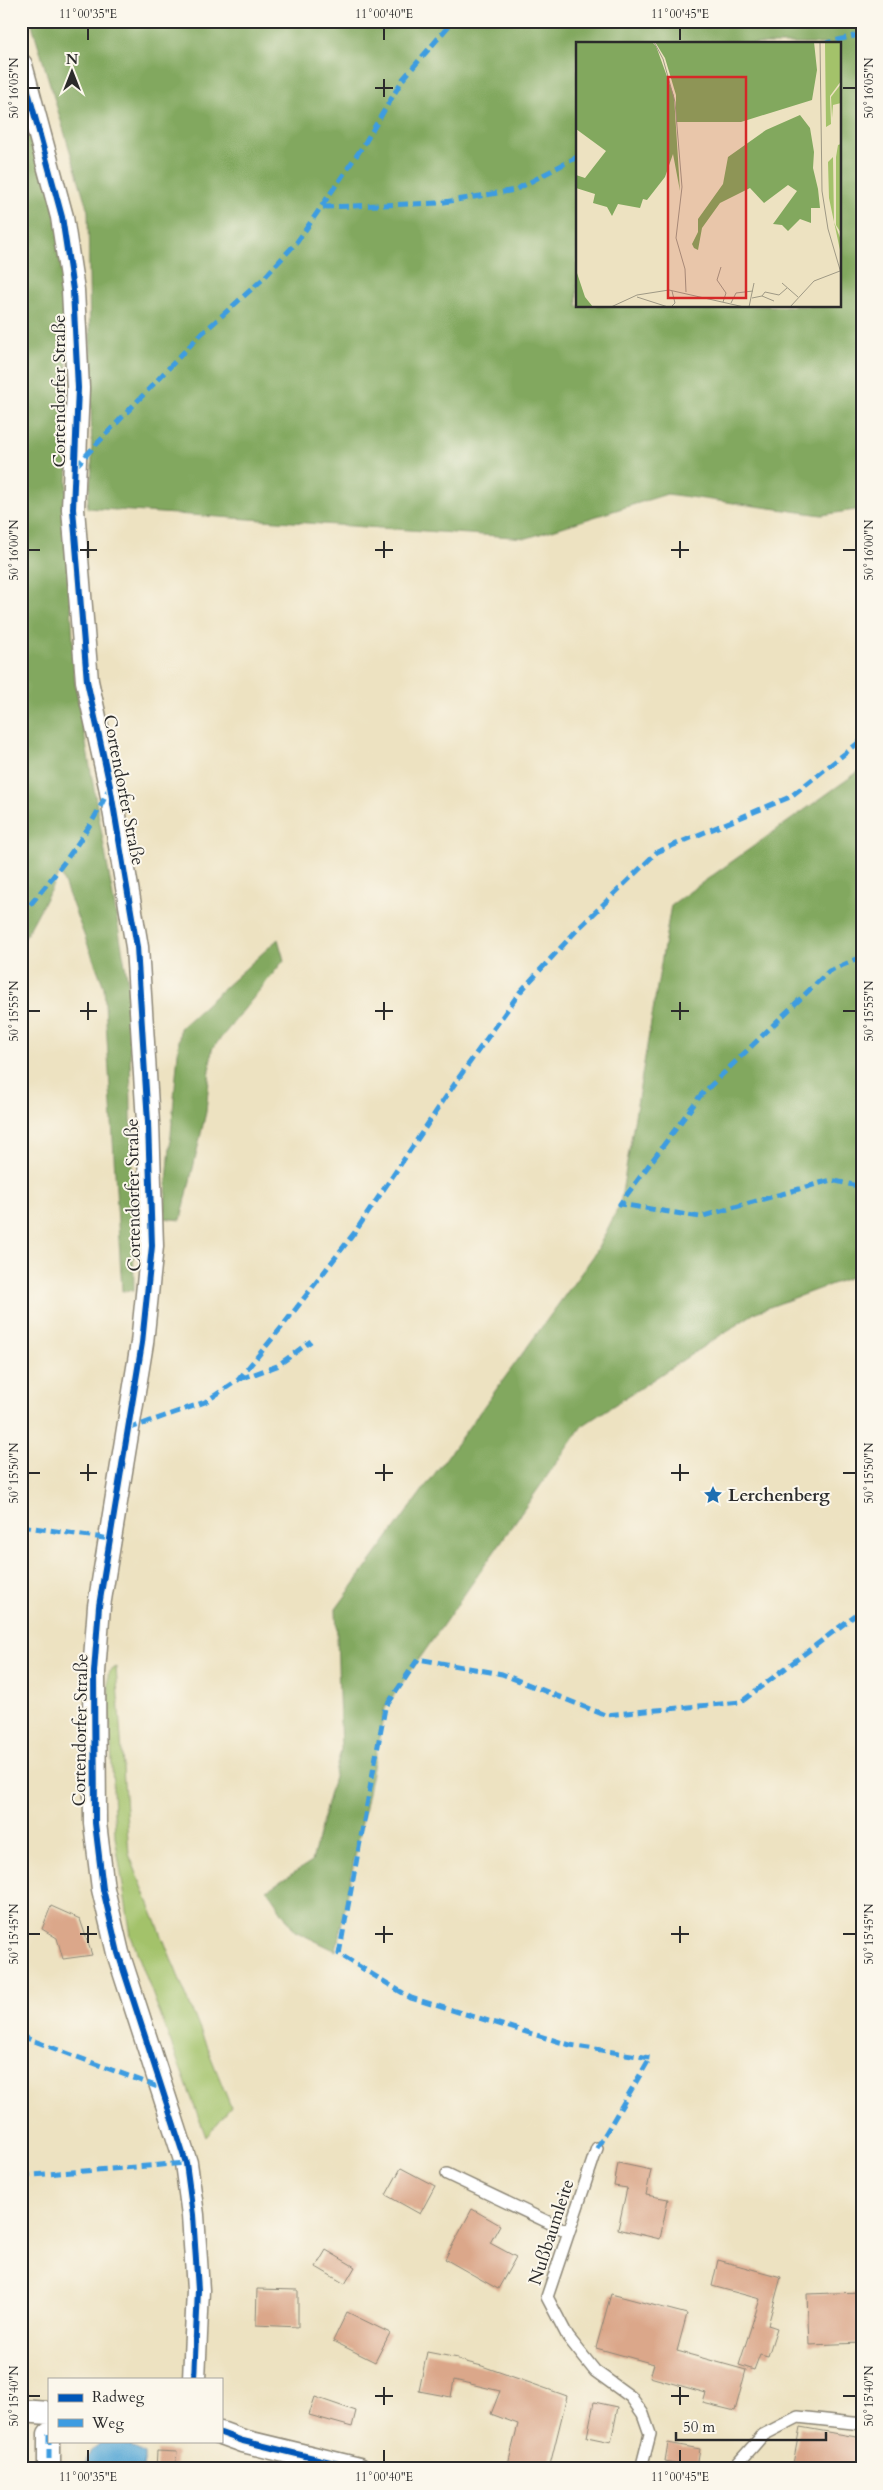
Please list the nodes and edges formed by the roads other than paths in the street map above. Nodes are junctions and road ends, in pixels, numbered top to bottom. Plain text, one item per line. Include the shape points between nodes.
1 (21, 65) edge
2 (597, 2148) dead end
3 (447, 2174) dead end
4 (569, 2232) junction
5 (194, 2378) edge
6 (21, 2411) edge
7 (48, 2413) edge
8 (862, 2424) edge
9 (222, 2433) edge
10 (49, 2442) edge
11 (49, 2469) edge
12 (358, 2469) edge
13 (641, 2469) edge
14 (733, 2469) edge

1 - 5 street, Cortendorfer Straße via 62,217 73,290 78,388 73,509 86,681 110,786 137,947 148,1122 152,1246 142,1343 99,1606 94,1672 95,1823 103,1889 118,1953 186,2163 198,2290
2 - 4 lane, Nußbaumleite
3 - 4 lane
4 - 13 lane, Nußbaumleite via 548,2297 568,2337 594,2371 631,2396 643,2414 650,2434
6 - 7 street
8 - 14 lane via 798,2417 763,2435
9 - 12 street
10 - 11 street

